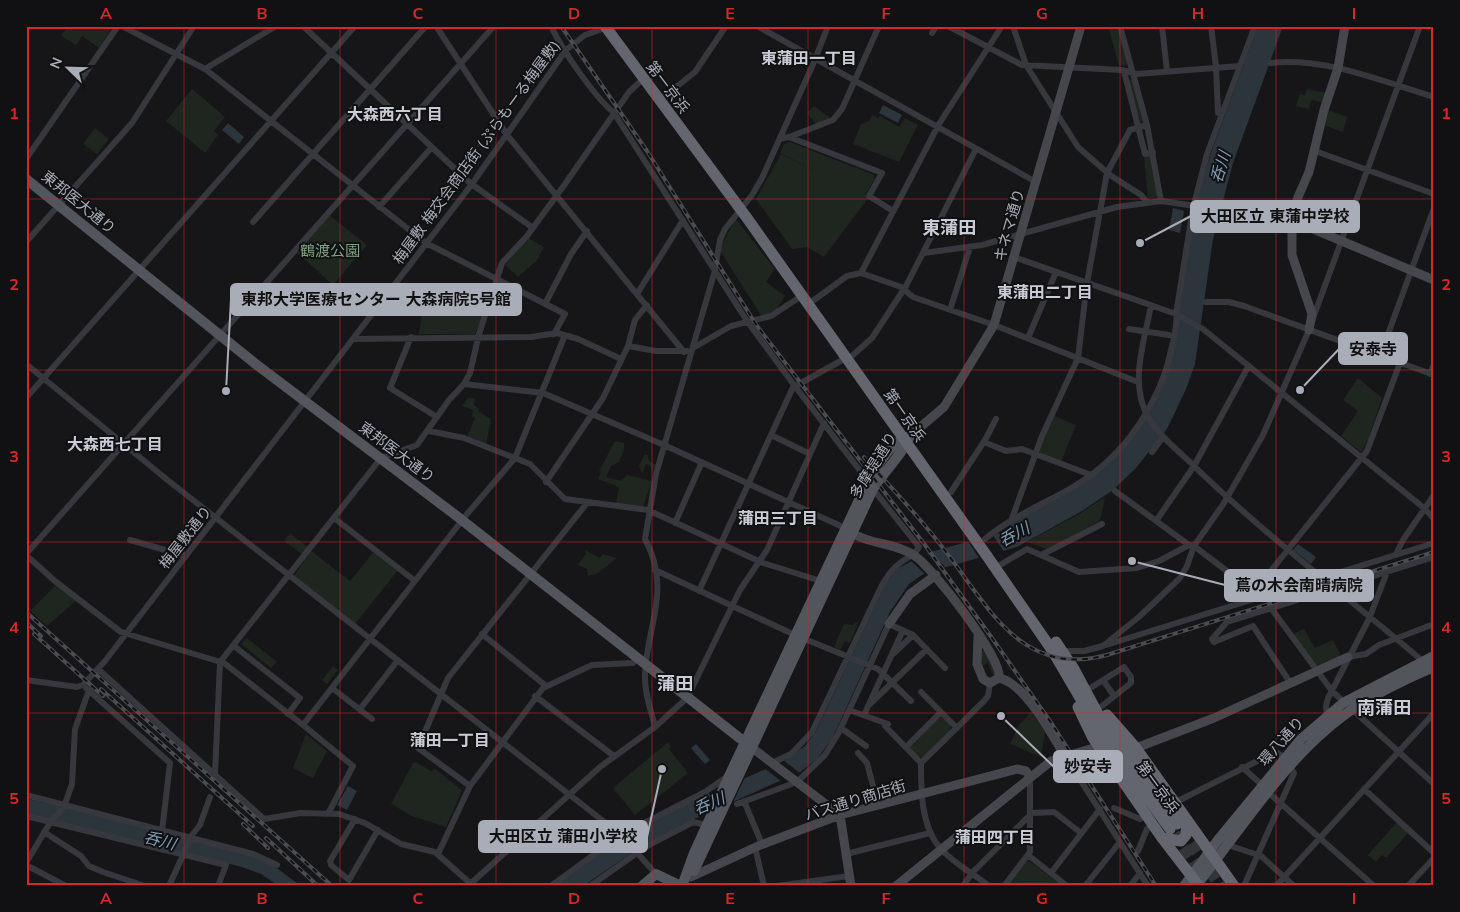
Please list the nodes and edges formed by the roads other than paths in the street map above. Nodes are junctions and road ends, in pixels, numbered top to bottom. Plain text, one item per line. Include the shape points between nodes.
1 (120, 26) edge
2 (194, 26) edge
3 (276, 26) edge
4 (303, 26) edge
5 (355, 26) edge
6 (426, 26) edge
7 (436, 26) edge
8 (494, 26) edge
9 (552, 26) edge
10 (726, 26) edge
11 (757, 26) edge
12 (828, 26) edge
13 (879, 26) edge
14 (936, 26) edge
15 (948, 26) edge
16 (1002, 26) edge
17 (1013, 26) edge
18 (1081, 26) edge
19 (1120, 26) edge
20 (1162, 26) edge
21 (1211, 26) edge
22 (1255, 26) edge
23 (1345, 26) edge
24 (1420, 26) edge
25 (608, 27) edge
26 (932, 33) dead end
27 (988, 47) junction
28 (566, 50) junction
29 (331, 53) junction
30 (176, 54) junction
31 (816, 59) junction
32 (1271, 63) dead end
33 (460, 64) junction
34 (1026, 65) junction
35 (1240, 66) junction
36 (1216, 67) junction
37 (205, 68) junction
38 (1069, 68) junction
39 (1338, 68) junction
40 (1124, 71) junction
41 (1167, 71) junction
42 (1132, 72) junction
43 (643, 79) junction
44 (855, 81) junction
45 (1399, 86) junction
46 (371, 89) junction
47 (665, 96) junction
48 (1434, 97) edge
49 (1056, 112) junction
50 (614, 113) junction
51 (1221, 114) junction
52 (271, 121) junction
53 (406, 124) junction
54 (1147, 125) junction
55 (1139, 126) junction
56 (938, 127) junction
57 (507, 135) junction
58 (788, 137) junction
59 (780, 139) junction
60 (431, 148) junction
61 (976, 149) junction
62 (1314, 151) junction
63 (1153, 152) junction
64 (312, 154) junction
65 (26, 158) edge
66 (1368, 170) junction
67 (1107, 173) junction
68 (26, 179) edge
69 (1036, 182) junction
70 (472, 184) junction
71 (352, 185) junction
72 (1434, 194) edge
73 (556, 195) junction
74 (1161, 201) junction
75 (1147, 202) junction
76 (59, 205) junction
77 (379, 206) junction
78 (1195, 206) junction
79 (743, 207) junction
80 (1434, 208) edge
81 (894, 211) junction
82 (1099, 214) junction
83 (683, 220) junction
84 (1292, 220) junction
85 (253, 222) dead end
86 (533, 228) junction
87 (587, 231) junction
88 (1020, 236) junction
89 (1342, 241) junction
90 (26, 242) edge
91 (426, 243) junction
92 (970, 247) junction
93 (924, 253) junction
94 (1014, 257) junction
95 (140, 270) junction
96 (714, 270) junction
97 (1411, 270) junction
98 (1056, 272) junction
99 (861, 273) junction
100 (496, 278) junction
101 (1434, 280) edge
102 (1087, 283) junction
103 (904, 288) junction
104 (637, 294) junction
105 (803, 295) junction
106 (814, 300) junction
107 (1206, 302) dead end
108 (545, 304) junction
109 (647, 304) junction
110 (1151, 305) junction
111 (950, 310) junction
112 (1177, 314) junction
113 (747, 321) junction
114 (994, 325) junction
115 (1310, 326) junction
116 (1129, 329) dead end
117 (1146, 332) junction
118 (554, 334) junction
119 (221, 335) junction
120 (564, 335) junction
121 (1169, 335) dead end
122 (412, 337) junction
123 (478, 337) junction
124 (1028, 338) junction
125 (353, 339) junction
126 (628, 346) junction
127 (689, 351) junction
128 (850, 356) junction
129 (1380, 356) junction
130 (1078, 358) junction
131 (622, 359) junction
132 (1400, 363) junction
133 (26, 364) edge
134 (1434, 364) edge
135 (1248, 367) junction
136 (1432, 374) edge
137 (43, 378) junction
138 (1138, 382) junction
139 (464, 384) junction
140 (796, 384) junction
141 (542, 393) junction
142 (1282, 394) junction
143 (26, 398) edge
144 (305, 402) junction
145 (592, 415) junction
146 (1144, 416) junction
147 (438, 417) junction
148 (996, 419) dead end
149 (824, 423) junction
150 (429, 431) junction
151 (771, 435) junction
152 (1162, 436) junction
153 (907, 439) junction
154 (984, 442) junction
155 (123, 444) junction
156 (664, 445) junction
157 (1152, 452) dead end
158 (810, 454) junction
159 (1035, 454) junction
160 (1362, 457) junction
161 (381, 458) junction
162 (515, 458) junction
163 (702, 462) junction
164 (1194, 466) junction
165 (1090, 475) junction
166 (546, 482) junction
167 (750, 484) junction
168 (870, 485) junction
169 (1115, 491) dead end
170 (951, 492) junction
171 (1434, 495) edge
172 (1227, 498) junction
173 (789, 502) junction
174 (587, 503) junction
175 (1424, 508) junction
176 (648, 510) junction
177 (216, 518) junction
178 (334, 518) junction
179 (1434, 519) edge
180 (463, 520) junction
181 (1011, 521) junction
182 (1156, 521) junction
183 (675, 523) junction
184 (1102, 524) dead end
185 (849, 531) junction
186 (983, 538) junction
187 (130, 540) dead end
188 (1434, 543) edge
189 (722, 544) junction
190 (1192, 545) junction
191 (1287, 550) junction
192 (26, 554) edge
193 (1396, 554) junction
194 (1041, 555) junction
195 (186, 556) junction
196 (915, 556) junction
197 (1434, 557) edge
198 (995, 560) junction
199 (761, 562) junction
200 (655, 570) junction
201 (530, 572) junction
202 (1387, 572) junction
203 (935, 574) junction
204 (289, 575) junction
205 (1322, 578) junction
206 (415, 581) junction
207 (821, 581) junction
208 (1336, 589) junction
209 (699, 591) junction
210 (1254, 592) junction
211 (1260, 597) junction
212 (732, 606) junction
213 (1271, 608) junction
214 (1370, 616) junction
215 (889, 624) junction
216 (1434, 624) edge
217 (903, 630) junction
218 (125, 634) junction
219 (482, 634) junction
220 (913, 635) junction
221 (799, 637) junction
222 (370, 638) junction
223 (1397, 639) junction
224 (234, 646) junction
225 (1103, 646) junction
226 (927, 650) junction
227 (983, 650) junction
228 (1062, 651) junction
229 (1434, 656) edge
230 (637, 657) junction
231 (890, 657) junction
232 (1348, 657) junction
233 (849, 658) junction
234 (398, 660) junction
235 (1423, 661) junction
236 (220, 662) junction
237 (646, 664) junction
238 (868, 665) junction
239 (945, 668) dead end
240 (1433, 668) edge
241 (98, 669) junction
242 (1316, 670) junction
243 (883, 672) junction
244 (1068, 676) junction
245 (26, 680) edge
246 (994, 680) junction
247 (1103, 680) junction
248 (893, 682) junction
249 (1291, 684) junction
250 (546, 686) junction
251 (86, 688) junction
252 (332, 688) junction
253 (1092, 688) junction
254 (1332, 691) junction
255 (921, 692) dead end
256 (441, 693) junction
257 (535, 696) junction
258 (1114, 696) junction
259 (687, 698) junction
260 (911, 701) dead end
261 (1102, 706) junction
262 (1347, 706) junction
263 (866, 707) junction
264 (360, 709) junction
265 (849, 710) junction
266 (941, 712) junction
267 (1434, 713) edge
268 (288, 714) junction
269 (864, 715) junction
270 (1327, 716) junction
271 (372, 719) dead end
272 (303, 725) junction
273 (655, 727) junction
274 (841, 728) junction
275 (957, 728) junction
276 (503, 742) junction
277 (748, 744) junction
278 (866, 746) dead end
279 (1100, 746) junction
280 (906, 747) junction
281 (1136, 748) junction
282 (1398, 752) junction
283 (858, 753) dead end
284 (614, 756) junction
285 (1065, 756) junction
286 (1287, 761) junction
287 (772, 763) junction
288 (921, 763) junction
289 (1242, 767) junction
290 (215, 774) junction
291 (1030, 777) junction
292 (794, 780) junction
293 (729, 782) junction
294 (1434, 784) edge
295 (470, 786) junction
296 (1266, 789) junction
297 (1364, 790) junction
298 (921, 794) junction
299 (26, 795) edge
300 (571, 795) junction
301 (210, 797) dead end
302 (744, 801) junction
303 (1281, 802) junction
304 (1174, 803) junction
305 (737, 804) dead end
306 (878, 806) junction
307 (64, 807) junction
308 (1114, 808) dead end
309 (1100, 809) junction
310 (329, 812) junction
311 (717, 812) junction
312 (1032, 813) junction
313 (840, 815) junction
314 (26, 816) edge
315 (354, 819) junction
316 (1149, 819) junction
317 (50, 821) junction
318 (706, 825) junction
319 (1174, 828) junction
320 (378, 830) junction
321 (162, 831) junction
322 (44, 832) junction
323 (1081, 833) junction
324 (930, 834) junction
325 (622, 835) junction
326 (1320, 837) junction
327 (191, 839) junction
328 (1120, 842) junction
329 (758, 846) junction
330 (1228, 846) junction
331 (941, 849) junction
332 (1138, 851) dead end
333 (636, 852) junction
334 (1434, 853) edge
335 (184, 854) junction
336 (438, 854) junction
337 (846, 854) junction
338 (1028, 855) junction
339 (1257, 855) junction
340 (1212, 856) junction
341 (1434, 858) edge
342 (26, 864) edge
343 (277, 866) dead end
344 (972, 873) junction
345 (1051, 873) junction
346 (1140, 873) junction
347 (656, 874) junction
348 (691, 877) junction
349 (1284, 877) junction
350 (850, 881) edge
351 (1196, 883) edge
352 (807, 884) edge
353 (469, 885) edge
354 (66, 886) edge
355 (145, 886) edge
356 (169, 886) edge
357 (218, 886) edge
358 (551, 886) edge
359 (590, 886) edge
360 (642, 886) edge
361 (682, 886) edge
362 (764, 886) edge
363 (777, 886) edge
364 (896, 886) edge
365 (963, 886) edge
366 (989, 886) edge
367 (1004, 886) edge
368 (1067, 886) edge
369 (1085, 886) edge
370 (1130, 886) edge
371 (1148, 886) edge
372 (1184, 886) edge
373 (1234, 886) edge
374 (1244, 886) edge
375 (1276, 886) edge
376 (1294, 886) edge
377 (1374, 886) edge
378 (1408, 886) edge

1 - 30 street
1 - 65 street
2 - 30 street
3 - 37 street
4 - 29 street
5 - 29 street
6 - 46 street
7 - 33 street
8 - 33 street
9 - 28 street
10 - 47 street via 694,72
11 - 31 street
12 - 31 street
13 - 44 street
14 - 26 street
15 - 27 street
16 - 27 street
17 - 34 street
18 - 38 street, キネマ通り
19 - 42 street
20 - 41 street
21 - 36 street
22 - 35 street
23 - 39 street
24 - 45 street
25 - 28 street, 梅屋敷 梅交会商店街 (ぷらもーる梅屋敷) via 585,35
25 - 43 highway, 第一京浜
25 - 47 highway, 第一京浜
27 - 34 street
27 - 56 street
28 - 50 street via 596,94
28 - 57 street, 梅屋敷 梅交会商店街 (ぷらもーる梅屋敷)
29 - 46 street
29 - 52 street
30 - 37 street
30 - 76 street via 132,123
31 - 44 street
31 - 59 street
32 - 39 street via 1291,60
33 - 53 street
33 - 57 street
34 - 38 street
34 - 49 street
35 - 36 street
35 - 51 street
36 - 41 street
36 - 51 street via 1218,113
37 - 52 street
38 - 40 street
38 - 49 street, キネマ通り
39 - 45 street
39 - 62 street
40 - 42 street
40 - 55 street
41 - 42 street
42 - 54 street
43 - 50 street via 628,92
43 - 79 highway, 第一京浜
44 - 56 street
44 - 58 street via 848,99 833,120
45 - 48 street
45 - 66 street
46 - 53 street
46 - 64 street
47 - 79 highway, 第一京浜
49 - 67 street via 1078,147
49 - 69 street, キネマ通り
50 - 73 street
50 - 83 street
51 - 78 street via 1207,154
52 - 64 street
52 - 95 street
53 - 60 street
53 - 71 street
54 - 55 street
54 - 63 street
55 - 63 street via 1145,154
55 - 67 street via 1130,130
56 - 61 street
56 - 81 street
57 - 70 street, 梅屋敷 梅交会商店街 (ぷらもーる梅屋敷)
57 - 73 street
58 - 59 street
58 - 81 street via 882,173 869,196
59 - 79 street via 758,186
60 - 70 street
60 - 77 street
61 - 69 street
61 - 93 street
62 - 66 street
62 - 84 street
63 - 74 street
64 - 71 street
64 - 85 street
66 - 72 street
66 - 89 street
67 - 75 street
67 - 82 street
68 - 76 main road, 東邦医大通り
69 - 88 street, キネマ通り
70 - 86 street
70 - 91 street, 梅屋敷 梅交会商店街 (ぷらもーる梅屋敷)
71 - 77 street
71 - 119 street
73 - 86 street
73 - 87 street
74 - 75 street
74 - 78 street
75 - 82 street
76 - 90 street
76 - 95 main road, 東邦医大通り
77 - 91 street
78 - 84 street
78 - 112 street
79 - 96 street via 724,232
79 - 105 highway, 第一京浜
79 - 106 highway, 第一京浜
80 - 97 street
81 - 99 street
82 - 88 street
82 - 102 street
83 - 96 street
83 - 104 street
84 - 89 street
84 - 115 street via 1292,255 1312,314
86 - 100 street via 502,263
87 - 104 street
87 - 108 street
88 - 92 street
88 - 94 street, キネマ通り
89 - 97 street
89 - 115 street
91 - 100 street
91 - 125 street, 梅屋敷 梅交会商店街 (ぷらもーる梅屋敷)
92 - 93 street
92 - 111 street
93 - 103 street
94 - 98 street
94 - 114 street, キネマ通り
95 - 119 main road, 東邦医大通り
95 - 137 street
96 - 113 street
96 - 127 street
97 - 101 street
97 - 129 street
98 - 102 street
98 - 124 street
99 - 103 street
99 - 106 street via 847,276
100 - 108 street
100 - 123 street
102 - 110 street
102 - 130 street
103 - 111 street via 913,297
103 - 128 street via 872,338
104 - 109 street
105 - 113 street via 771,316
105 - 128 highway, 第一京浜
106 - 128 highway, 第一京浜
107 - 115 street via 1229,302
108 - 118 street via 565,314
109 - 126 street via 635,320
109 - 127 street
110 - 112 street
110 - 117 street
111 - 114 street
112 - 135 street via 1202,328
112 - 146 street via 1170,360
113 - 127 street
113 - 140 street
114 - 124 street
114 - 153 street, キネマ通り via 944,407
115 - 129 street
115 - 142 street
116 - 117 street
117 - 121 street
117 - 138 street
118 - 120 street
118 - 123 street via 531,338
119 - 144 main road, 東邦医大通り
119 - 155 street
120 - 131 street
120 - 141 street
122 - 123 street
122 - 125 street
122 - 147 street via 390,388
123 - 139 street via 470,374
124 - 130 street
125 - 144 street, 梅屋敷 梅交会商店街 (ぷらもーる梅屋敷)
126 - 127 street via 656,352
126 - 131 street
127 - 156 street
128 - 140 street
128 - 153 highway, 第一京浜
129 - 132 street
130 - 138 street
130 - 159 street
131 - 145 street
132 - 136 street
132 - 160 street
133 - 137 street
134 - 136 street
135 - 142 street
135 - 164 street
137 - 143 street
137 - 155 street
138 - 146 street
139 - 141 street
139 - 147 street
140 - 149 street
140 - 151 street
141 - 145 street
141 - 162 street
142 - 160 street
142 - 172 street via 1264,435
144 - 161 main road, 東邦医大通り
144 - 177 street, 梅屋敷通り
145 - 156 street
145 - 166 street
146 - 152 street
146 - 165 street via 1122,446
147 - 150 street
148 - 154 street
149 - 158 street
149 - 168 street
150 - 161 street via 412,448
150 - 162 street via 464,438
151 - 158 street
151 - 167 street
152 - 157 street
152 - 164 street
153 - 168 main road, 多摩堤通り
153 - 170 highway, 第一京浜
153 - 186 highway, 第一京浜
154 - 159 street via 1006,451 1022,449
154 - 170 street
155 - 177 street
155 - 192 street
156 - 163 street
156 - 176 street
158 - 173 street
159 - 165 street
159 - 181 street
160 - 175 street
160 - 191 street
161 - 178 street
161 - 180 main road, 東邦医大通り
162 - 166 street via 530,464
162 - 180 street
163 - 167 street
163 - 183 street
164 - 172 street
164 - 182 street
165 - 181 street
166 - 174 street via 565,499
167 - 173 street
167 - 189 street
168 - 185 main road, 多摩堤通り
168 - 196 street via 919,547
169 - 182 street
170 - 186 highway, 第一京浜
171 - 175 street
172 - 190 street
172 - 191 street
173 - 185 street
173 - 199 street
174 - 176 street
174 - 201 street
175 - 179 street
175 - 193 street
176 - 183 street
176 - 200 street via 644,539 650,548
177 - 195 street, 梅屋敷通り
177 - 204 street
178 - 204 street
178 - 206 street
180 - 201 main road, 東邦医大通り
180 - 206 street
181 - 186 street
182 - 190 street
183 - 189 street
184 - 194 street
185 - 196 street
185 - 207 main road, 多摩堤通り
185 - 221 main road, 多摩堤通り
186 - 198 highway, 第一京浜
187 - 195 street
188 - 193 street
189 - 199 street
189 - 209 street
190 - 194 street via 1137,568 1078,572
190 - 210 street
190 - 225 street via 1188,566 1180,578
191 - 205 street
191 - 210 street
192 - 218 street via 56,582
193 - 205 street
194 - 198 street via 1027,549
195 - 218 street, 梅屋敷通り
196 - 203 street
196 - 233 street via 896,566 881,586
197 - 202 street
198 - 228 highway, 第一京浜
198 - 244 highway, 第一京浜
199 - 207 street
199 - 212 street
200 - 209 street
200 - 237 street via 657,609
201 - 219 street
201 - 230 main road, 東邦医大通り
202 - 208 street
202 - 214 street
203 - 215 street via 910,594
203 - 227 street via 977,633
204 - 222 street
204 - 224 street
205 - 208 street
205 - 211 street
206 - 222 street
207 - 221 main road, 多摩堤通り
208 - 213 street
208 - 214 street
209 - 212 street
210 - 211 street
211 - 225 street
212 - 221 street
212 - 259 street
213 - 242 street
213 - 249 street via 1227,622 1212,639 1214,642 1253,626
214 - 223 street
214 - 232 street
215 - 217 street
215 - 238 street
216 - 223 street
217 - 220 street
217 - 231 street
218 - 236 street
218 - 241 street, 梅屋敷通り
219 - 250 street
219 - 256 street via 448,678
220 - 226 street
220 - 231 street
221 - 233 street
221 - 277 main road, 多摩堤通り
222 - 234 street
222 - 252 street
223 - 232 street via 1366,654
223 - 235 street
224 - 236 street
224 - 268 street via 300,698
225 - 228 street via 1084,651
226 - 239 street
226 - 248 street
227 - 246 street via 999,668
227 - 246 street via 977,669 983,679
228 - 253 highway via 1077,665
228 - 319 highway, 第一京浜 via 1098,714
229 - 235 main road, 環八通り
230 - 237 main road, 東邦医大通り
230 - 250 street via 633,663 592,665
231 - 243 street
232 - 242 street
232 - 254 street
233 - 238 street
233 - 287 street via 812,732 792,754
234 - 256 street
234 - 264 street
235 - 240 street
235 - 262 main road, 環八通り
236 - 268 street
236 - 290 street
237 - 259 main road, 東邦医大通り
237 - 273 street via 645,684
238 - 243 street
238 - 265 street
240 - 262 main road, 環八通り
241 - 251 street, 梅屋敷通り
241 - 290 street
242 - 249 street
242 - 254 street
243 - 248 street
243 - 263 street
244 - 279 highway via 1085,725
244 - 319 highway, 第一京浜 via 1100,732
245 - 251 street
246 - 275 street via 988,696
246 - 285 street via 1009,681 1025,698
247 - 253 street
247 - 258 street
247 - 258 street via 1124,667 1131,677 1131,684
248 - 260 street
248 - 263 street
249 - 281 street
250 - 257 street
251 - 307 street via 75,729 72,784
251 - 321 street via 170,763
252 - 264 street
252 - 272 street
253 - 261 highway
254 - 262 street
254 - 270 street via 1326,706
255 - 266 street
256 - 276 street
256 - 295 street via 418,748
257 - 276 street
257 - 284 street
258 - 261 street
259 - 273 street
259 - 277 main road, 東邦医大通り
261 - 281 highway via 1110,720
262 - 270 main road, 環八通り
262 - 282 street
262 - 286 main road, 環八通り
263 - 269 street
264 - 271 street
265 - 269 street
265 - 274 street
266 - 275 street
266 - 280 street
267 - 282 street
268 - 272 street
269 - 280 street via 886,725
270 - 286 main road, 環八通り via 1301,739
272 - 310 street via 354,766
273 - 284 street
274 - 278 street
274 - 292 street via 825,756
275 - 288 street
276 - 295 street
276 - 300 street
277 - 287 street
277 - 293 main road, 多摩堤通り
279 - 285 street
279 - 316 highway
280 - 288 street
281 - 304 highway
282 - 294 street
282 - 297 street
283 - 306 street via 867,763
284 - 300 street
285 - 291 street via 1051,761
285 - 309 street
286 - 289 street via 1273,752
286 - 296 main road, 環八通り
286 - 303 street via 1294,773
287 - 292 street
288 - 298 street
289 - 296 street
289 - 304 street
290 - 310 street via 264,819
291 - 298 street, バス通り商店街 via 1026,771 1017,769
291 - 312 street
291 - 331 street
292 - 302 street
292 - 313 street
293 - 311 main road, 多摩堤通り
293 - 325 street
295 - 336 street
296 - 303 street
296 - 330 main road, 環八通り
296 - 340 main road, 環八通り
297 - 326 street
297 - 334 street
298 - 306 street, バス通り商店街
298 - 324 street
299 - 307 street
300 - 325 street
300 - 353 street
301 - 327 street
302 - 305 street
302 - 329 street
303 - 326 street
303 - 339 street
304 - 319 highway
306 - 313 street, バス通り商店街
307 - 317 street
307 - 321 street
308 - 316 street via 1140,819
309 - 323 street
309 - 328 street
310 - 315 street
311 - 318 main road, 多摩堤通り
311 - 348 main road, 多摩堤通り
312 - 323 street via 1054,812
312 - 338 street
312 - 344 street
313 - 329 street, バス通り商店街
313 - 337 street
314 - 317 street
315 - 320 street
315 - 320 street via 330,861 348,880
316 - 319 highway
316 - 332 street
317 - 322 street
317 - 335 street
318 - 333 street via 693,822
318 - 361 main road, 多摩堤通り
319 - 340 highway
319 - 351 highway
320 - 336 street via 401,844
321 - 327 street
322 - 342 street
322 - 355 street via 81,856 89,866
323 - 345 street
324 - 331 street
324 - 337 street
325 - 333 street
325 - 358 street
326 - 349 street
326 - 377 street
327 - 335 street
327 - 343 street via 253,854
328 - 346 street
328 - 369 street
329 - 348 street, バス通り商店街
329 - 362 street
330 - 339 street
330 - 340 main road, 環八通り
331 - 344 street
331 - 364 street
333 - 347 street
333 - 359 street
335 - 356 street
335 - 357 street via 226,865
336 - 353 street
337 - 350 street
338 - 345 street
338 - 367 street
339 - 349 street
339 - 374 street
340 - 351 main road, 環八通り
340 - 373 highway
341 - 378 street
342 - 354 street
344 - 365 street
344 - 366 street
345 - 368 street
346 - 370 street
346 - 371 street
347 - 360 main road
347 - 361 main road
348 - 361 main road, 多摩堤通り
349 - 375 street
349 - 376 street
350 - 352 street
351 - 372 main road, 環八通り
352 - 363 street

